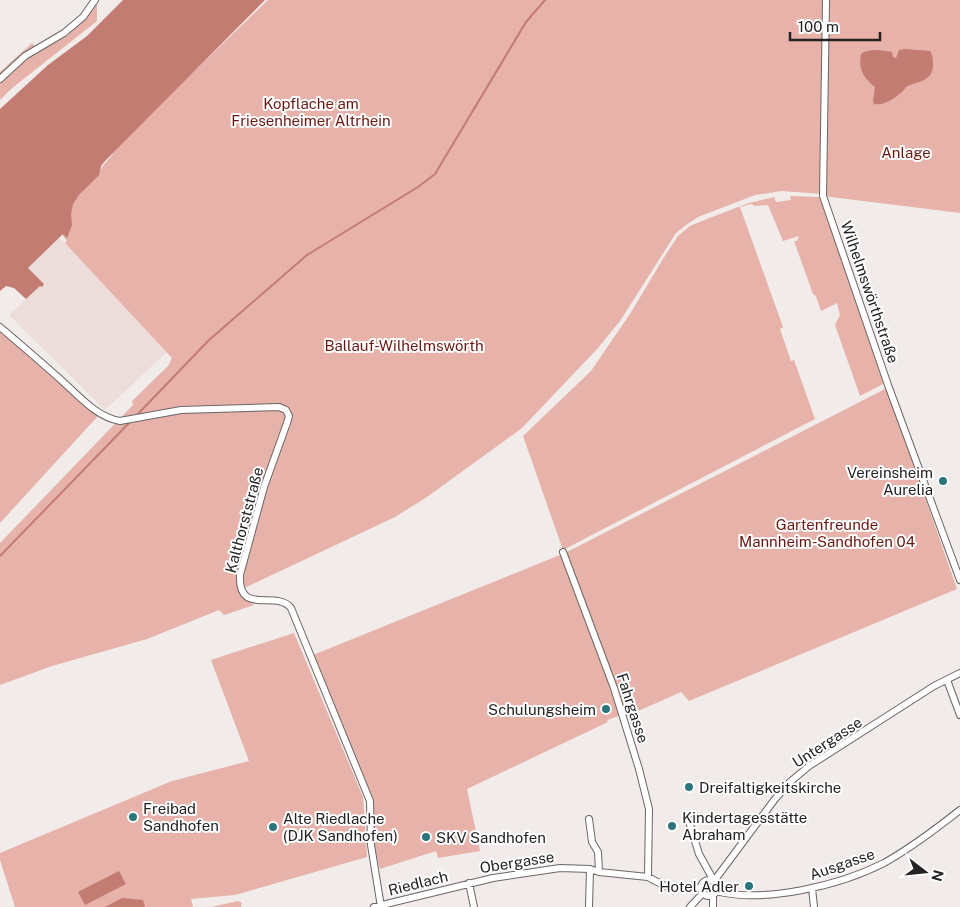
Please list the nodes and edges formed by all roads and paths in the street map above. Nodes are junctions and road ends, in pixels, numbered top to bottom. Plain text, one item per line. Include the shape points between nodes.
1 (95, 0) edge
2 (826, 0) edge
3 (0, 78) edge
4 (0, 327) edge
5 (563, 552) dead end
6 (960, 580) edge
7 (960, 673) edge
8 (947, 680) junction
9 (960, 715) edge
10 (960, 810) edge
11 (688, 818) dead end
12 (589, 819) dead end
13 (590, 869) junction
14 (599, 872) junction
15 (648, 877) junction
16 (714, 881) junction
17 (469, 883) junction
18 (812, 888) junction
19 (702, 890) junction
20 (715, 893) junction
21 (381, 906) edge
22 (374, 907) edge
23 (474, 907) edge
24 (589, 907) edge
25 (690, 907) edge
26 (713, 907) edge
27 (814, 907) edge

1 - 3 street via 64,33 25,56
2 - 6 street, Wilhelmswörthstraße via 823,196
4 - 21 street, Kalthorststraße via 108,418 120,421 181,410 279,407 286,410 289,416 264,487 240,584 250,599 283,601 292,608 370,801 371,845
5 - 15 street, Fahrgasse via 614,688 639,769 649,809
7 - 8 street, Untergasse
8 - 9 street
8 - 16 street, Untergasse via 825,754 790,782
10 - 18 street, Ausgasse via 921,840 883,863
11 - 16 street via 699,854
12 - 14 street via 592,842 598,852
13 - 14 street, Obergasse
13 - 17 street, Obergasse via 545,869
13 - 24 street
14 - 15 street, Obergasse
15 - 19 street, Obergasse via 676,888
16 - 19 street via 705,881
16 - 20 street via 717,886
17 - 21 street, Riedlach
17 - 23 street
18 - 20 street, Ausgasse via 747,896
18 - 27 street
19 - 20 street via 709,896
19 - 25 street
20 - 26 street
21 - 22 street, Riedlach

